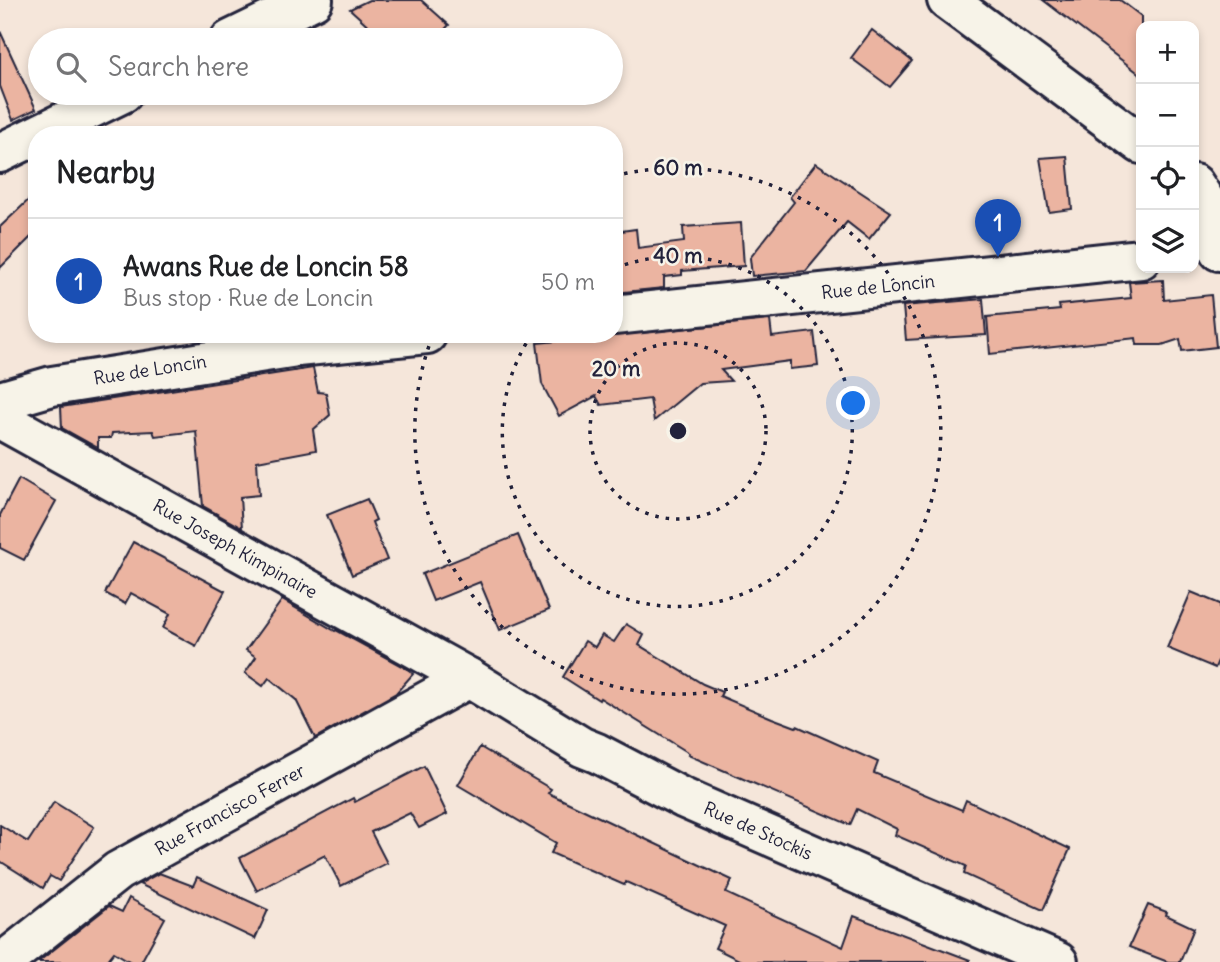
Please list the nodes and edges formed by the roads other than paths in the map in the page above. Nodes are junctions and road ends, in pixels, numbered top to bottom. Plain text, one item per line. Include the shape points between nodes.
1 (313, 0) edge
2 (947, 0) edge
3 (255, 28) edge
4 (98, 105) edge
5 (55, 126) edge
6 (28, 139) edge
7 (1136, 141) edge
8 (0, 153) edge
9 (1199, 192) edge
10 (1220, 251) edge
11 (1199, 253) edge
12 (1136, 260) edge
13 (623, 314) edge
14 (343, 343) edge
15 (0, 401) edge
16 (0, 419) edge
17 (469, 678) junction
18 (3, 962) edge
19 (1058, 962) edge

1 - 3 street
2 - 7 street
4 - 5 street
6 - 8 street
9 - 10 street via 1217,219
10 - 11 street
12 - 13 street, Rue de Loncin
14 - 15 street, Rue de Loncin via 52,386
16 - 17 street, Rue Joseph Kimpinaire
17 - 18 street, Rue Francisco Ferrer via 118,871
17 - 19 street, Rue de Stockis via 582,747 672,793

